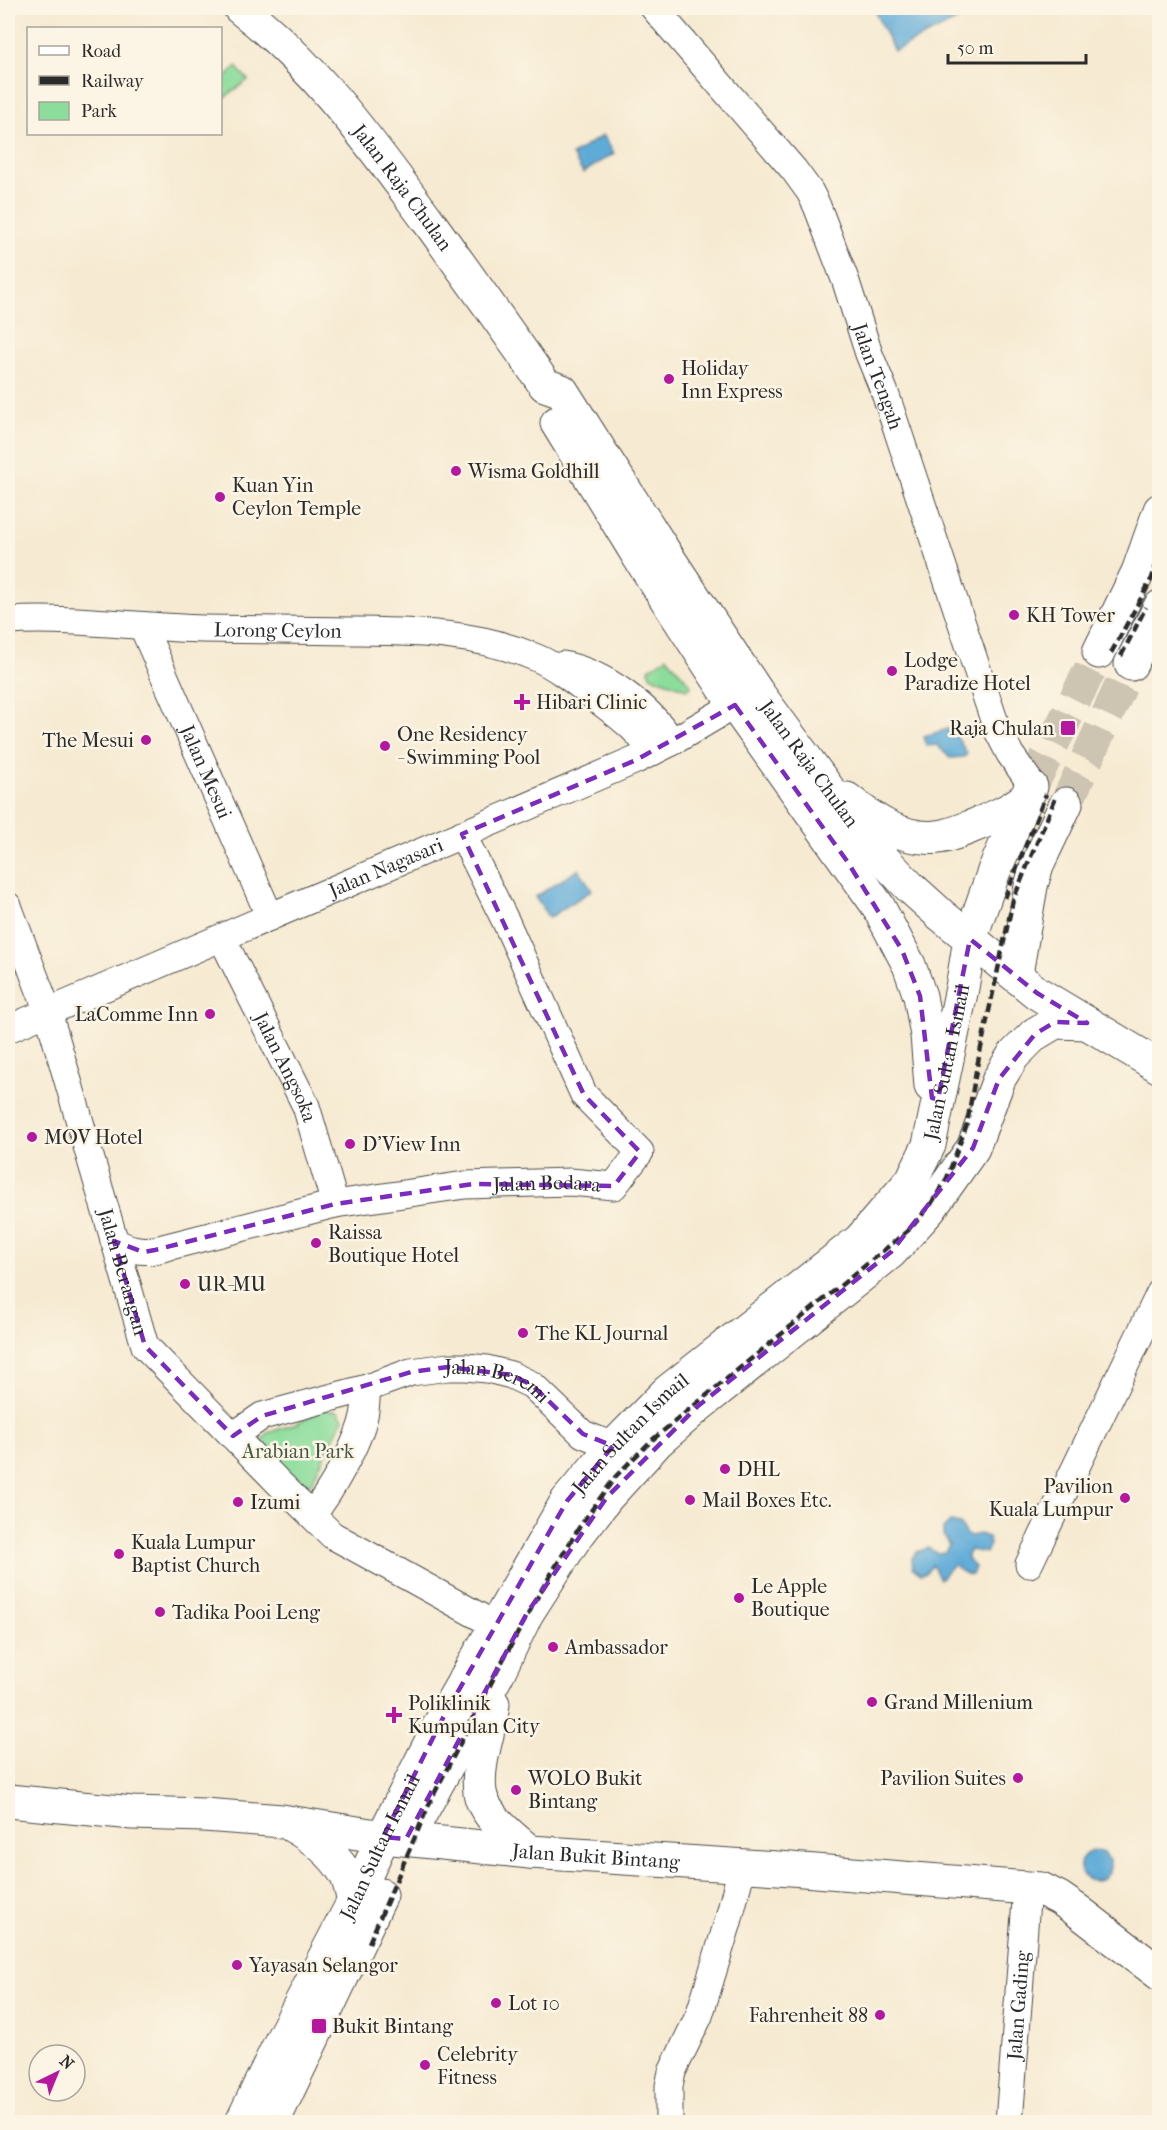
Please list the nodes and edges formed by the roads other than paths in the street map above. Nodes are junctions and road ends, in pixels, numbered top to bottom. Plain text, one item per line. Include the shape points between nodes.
1 (240, 8) edge
2 (654, 8) edge
3 (266, 20) edge
4 (1160, 510) edge
5 (1160, 607) edge
6 (8, 621) edge
7 (143, 627) junction
8 (1099, 652) tunnel mouth
9 (1131, 664) tunnel mouth
10 (746, 699) junction
11 (662, 747) junction
12 (807, 760) junction
13 (1030, 790) junction
14 (1066, 804) tunnel mouth
15 (462, 834) junction
16 (8, 906) edge
17 (270, 917) junction
18 (222, 938) junction
19 (970, 939) junction
20 (1016, 974) junction
21 (48, 1012) junction
22 (1087, 1023) junction
23 (8, 1029) edge
24 (1160, 1066) edge
25 (929, 1145) junction
26 (335, 1204) junction
27 (114, 1241) junction
28 (1160, 1293) edge
29 (367, 1388) junction
30 (233, 1436) junction
31 (611, 1449) junction
32 (312, 1515) junction
33 (1029, 1564) dead end
34 (495, 1624) junction
35 (497, 1675) junction
36 (8, 1801) edge
37 (282, 1821) junction
38 (395, 1838) junction
39 (530, 1852) junction
40 (742, 1867) junction
41 (1027, 1888) junction
42 (354, 1901) junction
43 (1160, 1974) edge
44 (242, 2122) edge
45 (273, 2122) edge
46 (669, 2122) edge
47 (1009, 2122) edge

1 - 3 main road, Jalan Raja Chulan
2 - 13 street, Jalan Tengah via 794,170 817,206 885,393 997,729
3 - 10 main road, Jalan Raja Chulan via 374,148 479,289 544,385 562,391 665,553
4 - 8 main road via 1138,572
5 - 9 main road
6 - 7 street, Lorong Ceylon
7 - 11 street, Lorong Ceylon via 432,632 488,642 594,674 612,684 664,729
7 - 17 street, Jalan Mesui
10 - 11 street, Jalan Nagasari
10 - 12 main road, Jalan Raja Chulan
10 - 25 main road, Jalan Raja Chulan via 878,906 909,965 927,1035 931,1083
11 - 15 street, Jalan Nagasari
12 - 13 main road via 870,818 908,835 938,837 996,817 1011,810
12 - 19 main road, Jalan Raja Chulan via 868,843 910,888
13 - 19 main road, Jalan Sultan Ismail via 994,871
14 - 20 main road via 1037,865
15 - 17 street, Jalan Nagasari
15 - 26 street, Jalan Bedara via 584,1095 640,1152 614,1186 570,1182 472,1184
16 - 21 street, Jalan Berangan
17 - 18 street, Jalan Nagasari
18 - 21 street, Jalan Nagasari
18 - 26 street, Jalan Angsoka via 306,1106
19 - 20 main road, Jalan Raja Chulan
19 - 25 main road, Jalan Sultan Ismail
20 - 22 main road, Jalan Raja Chulan via 1036,993
21 - 23 street, Jalan Nagasari
21 - 27 street, Jalan Berangan
22 - 24 main road, Jalan Raja Chulan
22 - 35 main road, Jalan Sultan Ismail via 1055,1022 1020,1048 999,1079 973,1148 929,1210 891,1252 698,1406 658,1441 607,1497 573,1541 527,1613
25 - 31 main road, Jalan Sultan Ismail via 912,1180 860,1240 683,1379
26 - 27 street, Jalan Bedara via 155,1250 143,1252
27 - 30 street, Jalan Berangan via 145,1346
28 - 33 street
29 - 30 street, Jalan Beremi via 262,1416
29 - 31 street, Jalan Beremi via 411,1372 448,1366 487,1369 532,1385 584,1434
29 - 32 street via 361,1428 327,1497
30 - 32 street, Jalan Berangan
31 - 34 main road, Jalan Sultan Ismail via 567,1501
32 - 34 street, Jalan Berangan via 332,1534
34 - 38 main road, Jalan Sultan Ismail via 444,1716
35 - 38 main road, Jalan Sultan Ismail
35 - 39 main road via 482,1757 480,1792 501,1827
36 - 37 main road, Jalan Bukit Bintang
37 - 38 main road, Jalan Bukit Bintang
37 - 42 main road via 303,1831 337,1862 347,1875
38 - 39 main road, Jalan Bukit Bintang
38 - 42 main road, Jalan Sultan Ismail
38 - 45 main road, Jalan Sultan Ismail
39 - 40 main road, Jalan Bukit Bintang
40 - 41 main road, Jalan Bukit Bintang
40 - 46 street via 699,2016 672,2072
41 - 43 main road, Jalan Bukit Bintang via 1041,1889 1059,1898
41 - 47 street, Jalan Gading
42 - 44 main road, Jalan Sultan Ismail

